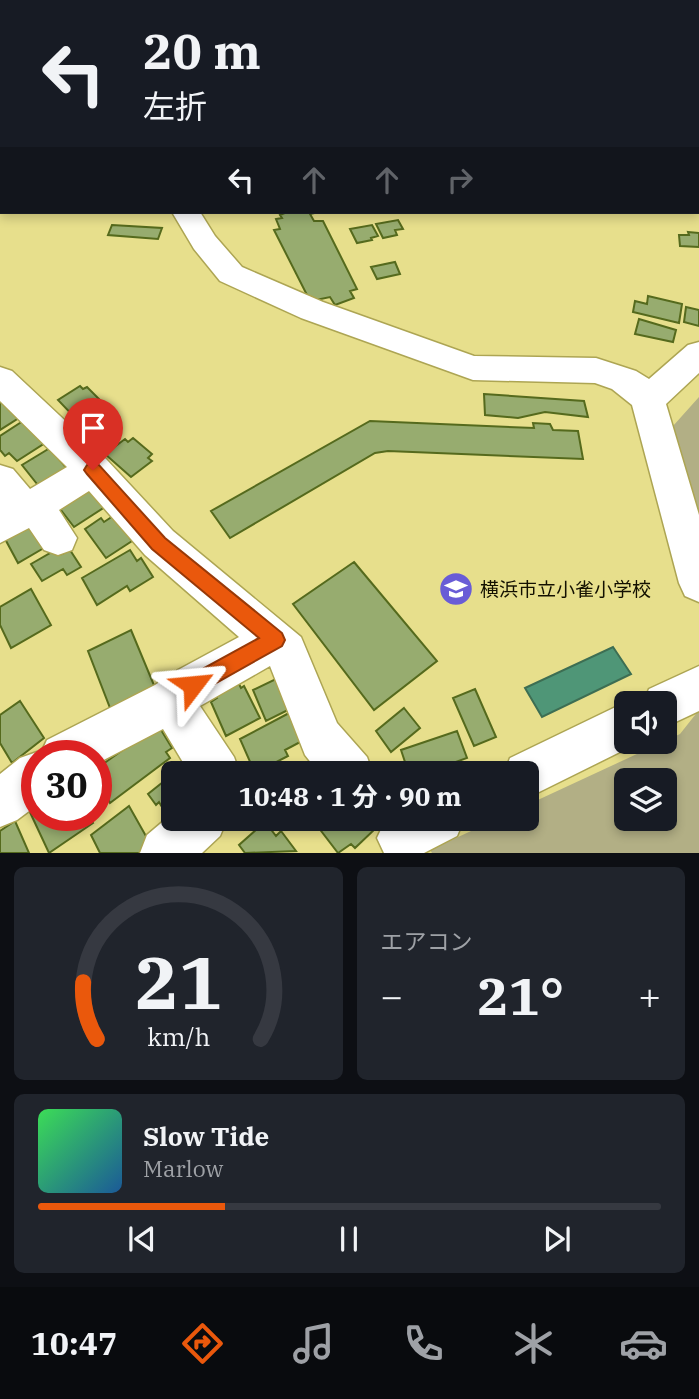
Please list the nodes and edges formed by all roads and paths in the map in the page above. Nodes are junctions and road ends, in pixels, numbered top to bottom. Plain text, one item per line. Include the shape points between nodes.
1 (187, 214) edge
2 (699, 354) edge
3 (2, 384) edge
4 (648, 400) junction
5 (93, 470) junction
6 (0, 480) edge
7 (20, 514) edge
8 (58, 538) dead end
9 (699, 583) edge
10 (275, 640) junction
11 (699, 688) edge
12 (677, 699) edge
13 (171, 701) junction
14 (614, 731) edge
15 (94, 740) edge
16 (209, 761) edge
17 (339, 761) edge
18 (539, 769) edge
19 (21, 787) edge
20 (0, 803) edge
21 (190, 831) edge
22 (165, 853) edge

1 - 4 street via 204,243 231,274 312,310 473,368 596,372 624,380
2 - 4 street
3 - 5 street
4 - 9 street
5 - 7 street
5 - 10 street via 159,544
6 - 7 street
7 - 8 street
10 - 13 street
10 - 17 street via 286,652 321,739
11 - 12 street
13 - 15 street
13 - 16 street
14 - 18 street
19 - 20 street
21 - 22 street

